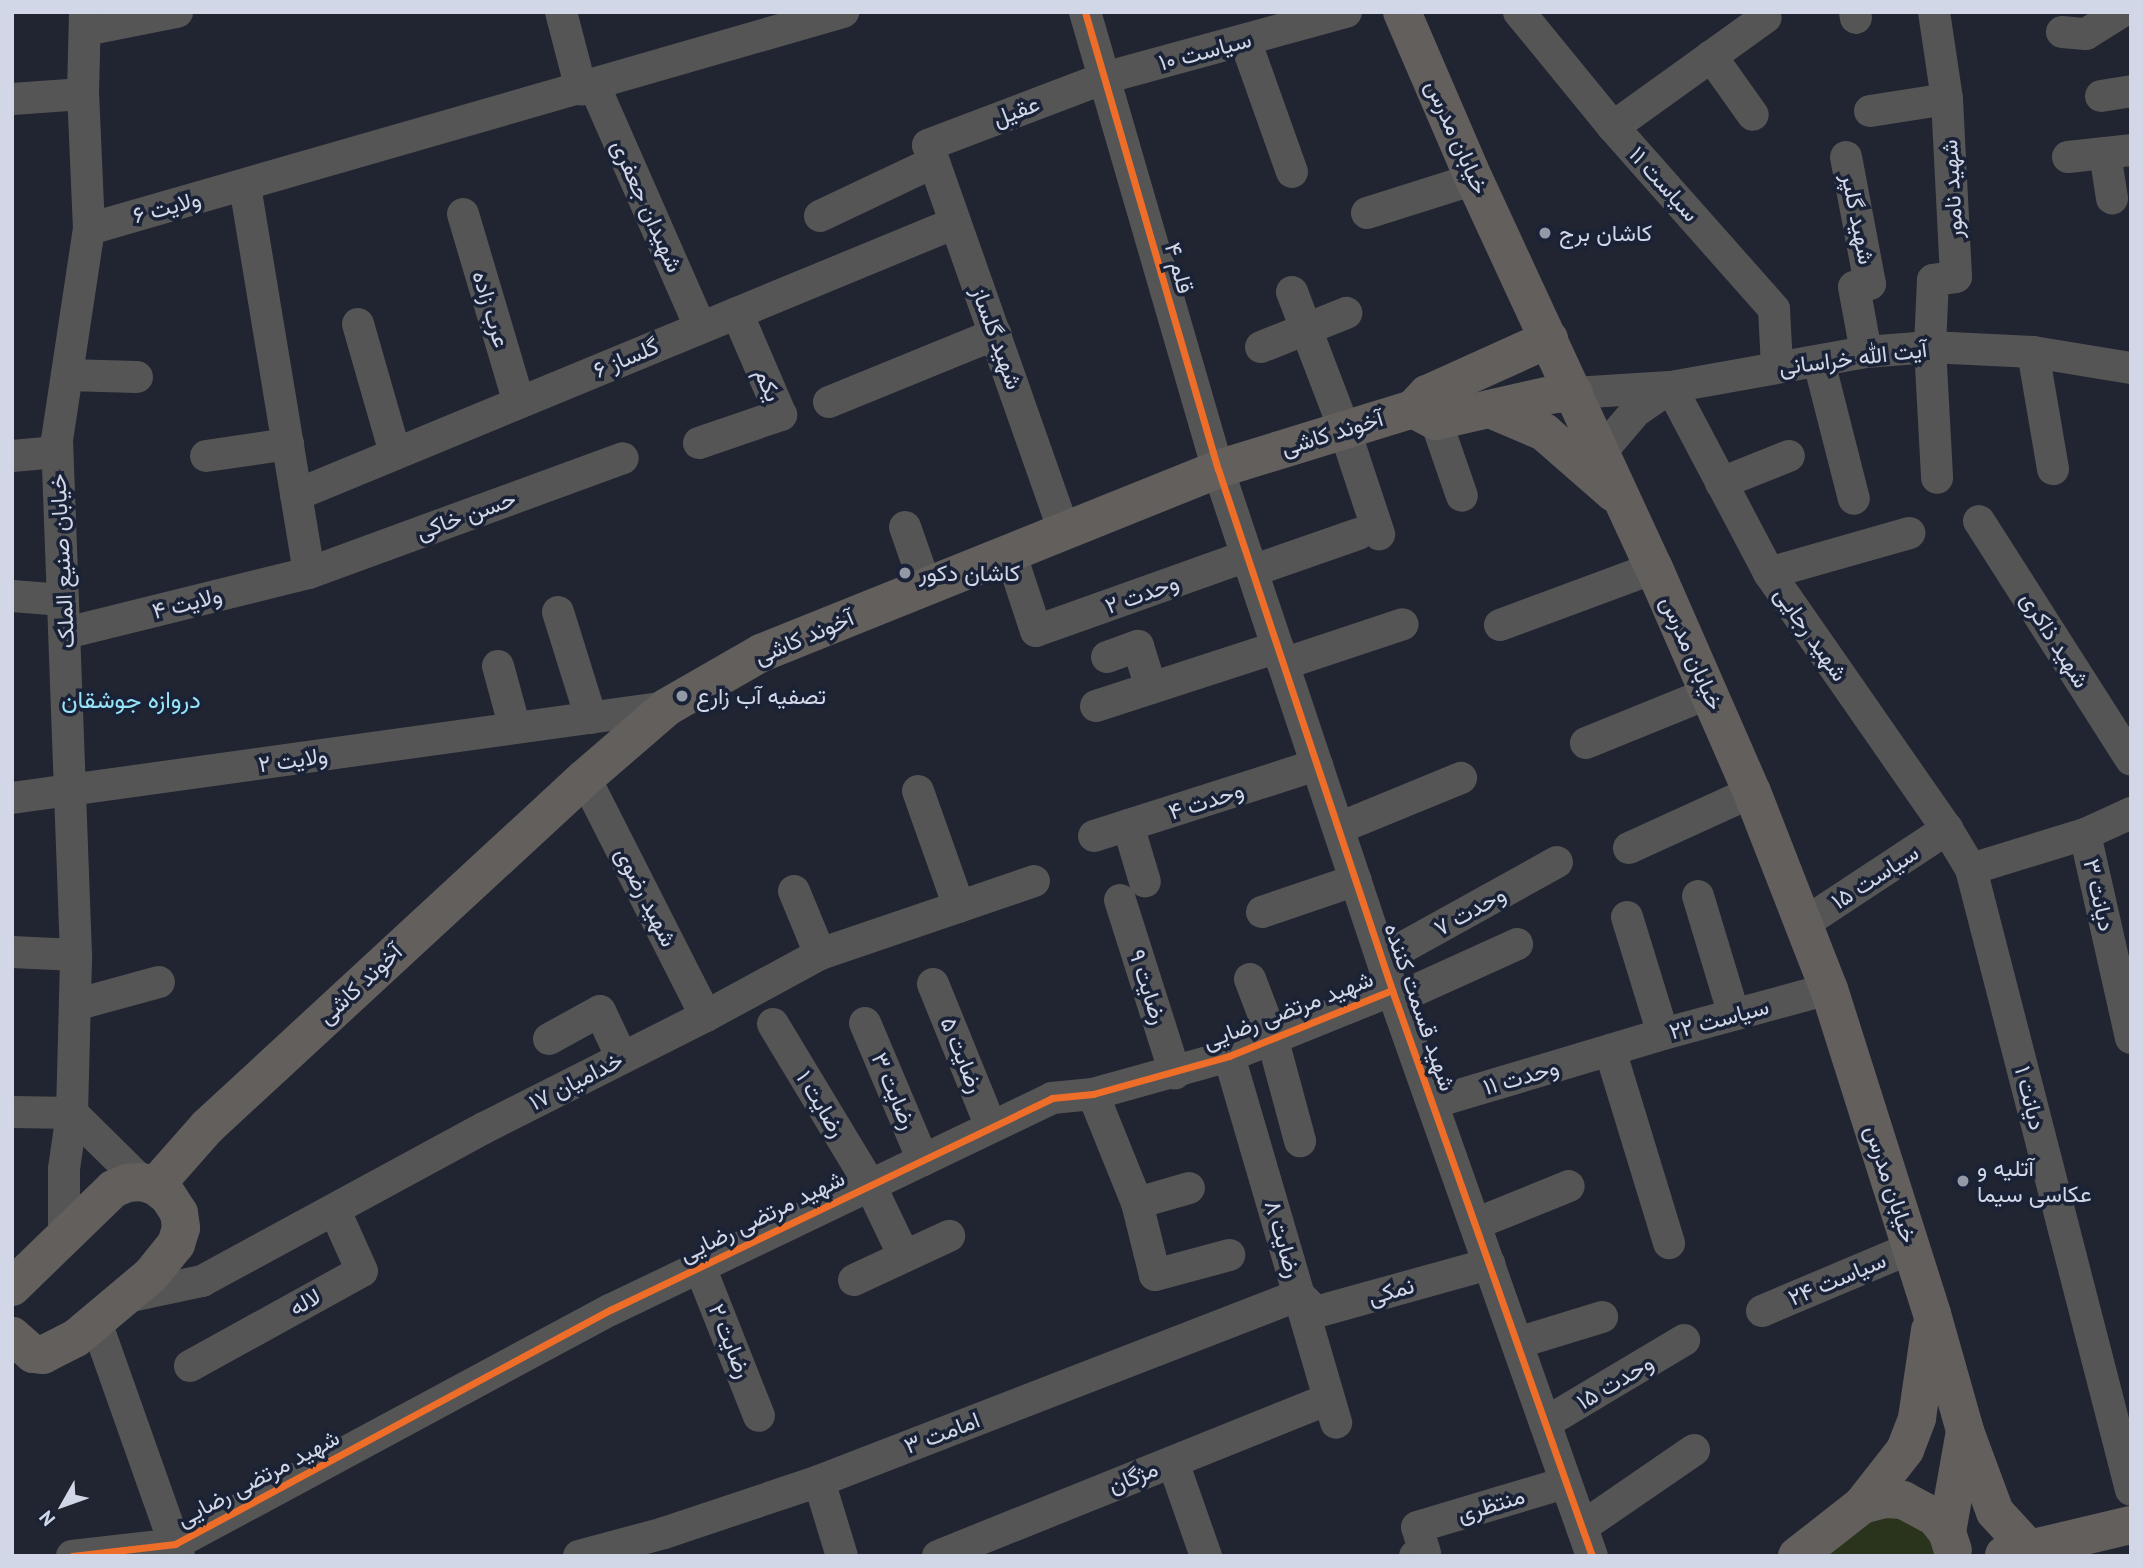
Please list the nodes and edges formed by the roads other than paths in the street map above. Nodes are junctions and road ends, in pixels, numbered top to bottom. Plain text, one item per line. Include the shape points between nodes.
1 (177, 12) edge
2 (561, 12) edge
3 (843, 12) edge
4 (1085, 12) edge
5 (1346, 12) edge
6 (1402, 12) edge
7 (1520, 12) edge
8 (1934, 12) edge
9 (2121, 12) edge
10 (1766, 16) dead end
11 (85, 21) edge
12 (1275, 21) edge
13 (2062, 32) dead end
14 (1245, 40) junction
15 (1711, 56) junction
16 (1104, 78) junction
17 (587, 87) junction
18 (83, 94) junction
19 (12, 99) edge
20 (1947, 99) junction
21 (1870, 111) dead end
22 (1753, 115) dead end
23 (1613, 127) junction
24 (2118, 152) edge
25 (931, 154) junction
26 (1846, 157) dead end
27 (2068, 158) dead end
28 (1292, 172) dead end
29 (1474, 179) junction
30 (245, 186) junction
31 (2112, 198) dead end
32 (1367, 213) dead end
33 (463, 214) dead end
34 (820, 216) dead end
35 (956, 223) junction
36 (89, 229) junction
37 (1292, 292) dead end
38 (737, 313) junction
39 (1346, 313) dead end
40 (358, 324) dead end
41 (700, 327) junction
42 (1307, 329) junction
43 (996, 334) junction
44 (1549, 339) junction
45 (1261, 347) dead end
46 (1930, 347) junction
47 (1866, 352) junction
48 (2033, 352) junction
49 (1819, 362) junction
50 (1777, 367) junction
51 (2131, 368) edge
52 (67, 375) junction
53 (136, 377) dead end
54 (1671, 387) junction
55 (1574, 393) junction
56 (829, 402) dead end
57 (519, 403) junction
58 (1490, 409) junction
59 (1424, 415) junction
60 (1344, 428) junction
61 (699, 443) dead end
62 (288, 444) junction
63 (1601, 452) junction
64 (57, 453) junction
65 (395, 453) junction
66 (12, 456) edge
67 (206, 456) dead end
68 (1789, 456) dead end
69 (623, 458) dead end
70 (1218, 468) junction
71 (2053, 469) dead end
72 (1937, 478) dead end
73 (1721, 483) junction
74 (296, 495) junction
75 (1462, 496) dead end
76 (1854, 499) dead end
77 (1626, 506) junction
78 (1979, 521) dead end
79 (905, 527) dead end
80 (1064, 531) junction
81 (1909, 533) dead end
82 (1010, 552) junction
83 (1250, 564) junction
84 (1654, 568) junction
85 (309, 573) junction
86 (1769, 573) junction
87 (926, 587) junction
88 (12, 596) edge
89 (63, 600) junction
90 (558, 612) dead end
91 (1403, 624) dead end
92 (1500, 625) dead end
93 (66, 633) junction
94 (1280, 655) junction
95 (1107, 657) dead end
96 (498, 666) dead end
97 (1151, 688) junction
98 (1709, 694) junction
99 (1096, 706) dead end
100 (667, 707) junction
101 (591, 718) junction
102 (515, 728) junction
103 (1586, 743) dead end
104 (2131, 760) edge
105 (1317, 765) junction
106 (585, 778) junction
107 (1461, 778) dead end
108 (918, 791) dead end
109 (71, 792) junction
110 (1752, 792) junction
111 (12, 799) edge
112 (2131, 813) edge
113 (1128, 825) junction
114 (1339, 828) junction
115 (1947, 829) junction
116 (2085, 834) junction
117 (1094, 836) dead end
118 (1629, 848) dead end
119 (1558, 862) dead end
120 (1970, 869) junction
121 (1356, 880) junction
122 (1034, 881) dead end
123 (794, 891) dead end
124 (1698, 896) dead end
125 (959, 907) junction
126 (1262, 912) dead end
127 (1627, 917) dead end
128 (1803, 924) junction
129 (1517, 944) dead end
130 (12, 952) edge
131 (820, 954) junction
132 (76, 955) junction
133 (1382, 959) junction
134 (1250, 979) dead end
135 (159, 982) dead end
136 (933, 984) dead end
137 (1829, 989) junction
138 (1394, 994) junction
139 (75, 1005) junction
140 (1734, 1014) junction
141 (706, 1016) junction
142 (865, 1023) dead end
143 (773, 1024) dead end
144 (1663, 1034) junction
145 (1272, 1037) junction
146 (2131, 1038) edge
147 (549, 1039) dead end
148 (1610, 1051) junction
149 (1229, 1056) junction
150 (622, 1058) junction
151 (1175, 1073) junction
152 (1093, 1094) junction
153 (1432, 1103) junction
154 (12, 1112) edge
155 (72, 1113) junction
156 (207, 1126) junction
157 (991, 1127) junction
158 (1300, 1141) dead end
159 (923, 1160) junction
160 (149, 1184) junction
161 (870, 1185) junction
162 (1569, 1186) dead end
163 (1189, 1188) dead end
164 (1137, 1203) junction
165 (335, 1211) junction
166 (1475, 1224) junction
167 (181, 1228) junction
168 (64, 1234) junction
169 (949, 1236) dead end
170 (1669, 1243) dead end
171 (1911, 1248) junction
172 (1229, 1255) dead end
173 (904, 1256) junction
174 (1489, 1264) junction
175 (700, 1267) junction
176 (854, 1280) dead end
177 (12, 1287) edge
178 (1299, 1295) junction
179 (126, 1297) junction
180 (1762, 1311) dead end
181 (1932, 1314) junction
182 (1602, 1317) dead end
183 (96, 1322) junction
184 (1684, 1340) dead end
185 (1517, 1343) junction
186 (19, 1350) edge
187 (190, 1366) dead end
188 (1333, 1411) joint
189 (759, 1416) dead end
190 (1545, 1423) junction
191 (1965, 1431) junction
192 (1694, 1450) dead end
193 (1173, 1461) junction
194 (819, 1481) junction
195 (1565, 1483) junction
196 (2131, 1490) edge
197 (1862, 1505) junction
198 (2131, 1525) edge
199 (1416, 1541) edge
200 (1587, 1541) edge
201 (1950, 1544) edge
202 (177, 1550) edge
203 (2015, 1552) edge
204 (72, 1556) edge
205 (579, 1556) edge
206 (842, 1556) edge
207 (938, 1556) edge
208 (1206, 1556) edge
209 (1797, 1556) edge

1 - 11 street
2 - 17 street, شهیدان جعفری
3 - 17 street, ولایت ۶
4 - 16 street, قلم ۴
5 - 12 street, سیاست ۱۰
6 - 29 main road, خیابان مدرس
7 - 23 street, سیاست ۱۱
8 - 20 street, شهید نامور
9 - 13 street via 2086,34
10 - 15 street
11 - 18 street, خیابان صنیع الملک
12 - 14 street, سیاست ۱۰
14 - 16 street, سیاست ۱۰
14 - 28 street
15 - 22 street
15 - 23 street
16 - 25 street, عقیل
16 - 70 street, قلم ۴
17 - 30 street, ولایت ۶
17 - 41 street, شهیدان جعفری
18 - 19 street
18 - 36 street, خیابان صنیع الملک
20 - 21 street
20 - 46 street, شهید نامور via 1956,277 1933,280
23 - 50 street, سیاست ۱۱ via 1774,309
24 - 27 street
24 - 31 street
25 - 34 street, عقیل
25 - 35 street, شهید گلساز
26 - 47 street, شهید گلپر via 1870,284 1854,287
29 - 32 street
29 - 44 main road, خیابان مدرس
30 - 36 street, ولایت ۶
30 - 62 street
33 - 57 street, عرب زاده
35 - 38 street, گلساز ۶
35 - 43 street, شهید گلساز
36 - 52 street, خیابان صنیع الملک
37 - 42 street
38 - 41 street, گلساز ۶
38 - 61 street, یکم via 781,415
39 - 42 street
40 - 65 street
41 - 57 street, گلساز ۶
42 - 45 street
42 - 60 street
43 - 56 street
43 - 80 street, شهید گلساز
44 - 55 main road, خیابان مدرس
44 - 59 main road, آخوند کاشی via 1427,394
46 - 47 street, آیت الله خراسانی
46 - 48 street, آیت الله خراسانی
46 - 72 street
47 - 49 street, آیت الله خراسانی
48 - 51 street, آیت الله خراسانی
48 - 71 street
49 - 50 street, آیت الله خراسانی
49 - 76 street
50 - 54 street, آیت الله خراسانی
52 - 53 street
52 - 64 street, خیابان صنیع الملک
54 - 55 street
54 - 63 street, آیت الله خراسانی via 1636,411
54 - 73 street, شهید رجایی
55 - 58 main road, آخوند کاشی
55 - 63 main road, خیابان مدرس
57 - 65 street, گلساز ۶
58 - 59 main road, آخوند کاشی
58 - 77 main road via 1544,432
59 - 60 main road, آخوند کاشی
59 - 75 street
60 - 70 main road, آخوند کاشی
60 - 83 street, وحدت ۲ via 1369,534
62 - 67 street
62 - 74 street
63 - 77 main road, خیابان مدرس
64 - 66 street
64 - 89 street, خیابان صنیع الملک
65 - 74 street, گلساز ۶
68 - 73 street
69 - 85 street, حسن خاکی
70 - 80 main road, آخوند کاشی
70 - 83 street, شهید قسمت کننده
73 - 86 street, شهید رجایی
74 - 85 street
77 - 84 main road, خیابان مدرس
78 - 104 street, شهید ذاکری
79 - 87 street
80 - 82 main road, آخوند کاشی
81 - 86 street
82 - 83 street, وحدت ۲ via 1036,631
82 - 87 main road, آخوند کاشی
83 - 94 street, شهید قسمت کننده
84 - 92 street
84 - 98 main road, خیابان مدرس
85 - 93 street, ولایت ۴
86 - 115 street, شهید رجایی
87 - 100 main road, آخوند کاشی via 761,653
88 - 89 street
89 - 93 street, خیابان صنیع الملک
90 - 101 street
91 - 94 street
93 - 109 street, خیابان صنیع الملک
94 - 97 street
94 - 105 street, شهید قسمت کننده
95 - 97 street via 1138,646
96 - 102 street
97 - 99 street
98 - 103 street
98 - 110 main road, خیابان مدرس
100 - 101 street, ولایت ۲
100 - 106 main road, آخوند کاشی
101 - 102 street, ولایت ۲
102 - 109 street, ولایت ۲
105 - 113 street, وحدت ۴
105 - 114 street, شهید قسمت کننده
106 - 141 street, شهید رضوی
106 - 156 main road, آخوند کاشی
107 - 114 street
108 - 125 street
109 - 111 street, ولایت ۲
109 - 132 street, خیابان صنیع الملک
110 - 118 street
110 - 128 main road, خیابان مدرس
112 - 116 street
113 - 117 street, وحدت ۴
113 - 151 street, رضایت ۹ via 1133,891
114 - 121 street, شهید قسمت کننده
115 - 120 street, شهید رجایی
115 - 128 street, سیاست ۱۵
116 - 120 street
116 - 146 street, دیانت ۳
119 - 133 street, وحدت ۷
120 - 196 street, دیانت ۱
121 - 126 street
121 - 133 street, شهید قسمت کننده
122 - 125 street, خدامیان ۱۷
123 - 131 street
124 - 140 street
125 - 131 street, خدامیان ۱۷
127 - 144 street
128 - 137 main road, خیابان مدرس
129 - 138 street, شهید مرتضی رضایی
130 - 132 street
131 - 141 street, خدامیان ۱۷
132 - 139 street, خیابان صنیع الملک
133 - 138 street, شهید قسمت کننده
134 - 145 street
135 - 139 street
136 - 157 street, رضایت ۵
137 - 140 street, سیاست ۲۲
137 - 171 main road, خیابان مدرس
138 - 145 street, شهید مرتضی رضایی
138 - 153 street, شهید قسمت کننده
139 - 155 street, خیابان صنیع الملک
140 - 144 street, سیاست ۲۲
141 - 150 street, خدامیان ۱۷
142 - 159 street, رضایت ۳
143 - 161 street, رضایت ۱
144 - 148 street, سیاست ۲۲
145 - 149 street, شهید مرتضی رضایی
145 - 158 street
147 - 150 street via 600,1011
148 - 153 street, وحدت ۱۱
148 - 170 street
149 - 151 street, شهید مرتضی رضایی
149 - 178 street, رضایت ۸
150 - 165 street, خدامیان ۱۷
151 - 152 street, شهید مرتضی رضایی
152 - 157 street, شهید مرتضی رضایی via 1052,1097
152 - 164 street
153 - 166 street, شهید قسمت کننده
154 - 155 street
155 - 160 street
155 - 168 street, خیابان صنیع الملک via 64,1169
156 - 160 main road, آخوند کاشی
156 - 167 main road
157 - 159 street, شهید مرتضی رضایی
159 - 161 street, شهید مرتضی رضایی
160 - 167 main road via 168,1196
160 - 168 main road via 113,1189
161 - 173 street, رضایت ۱
161 - 175 street, شهید مرتضی رضایی
162 - 166 street
163 - 164 street
164 - 172 street via 1155,1275
165 - 179 street, خدامیان ۱۷ via 202,1281
165 - 187 street, لاله via 362,1271
166 - 174 street, شهید قسمت کننده
167 - 179 main road via 176,1244
168 - 177 main road
169 - 173 street
171 - 180 street, سیاست ۲۴
171 - 181 main road, خیابان مدرس
173 - 176 street
174 - 178 street, نمکی via 1315,1312
174 - 185 street, شهید قسمت کننده
175 - 189 street, رضایت ۲
175 - 202 street, شهید مرتضی رضایی via 610,1311
178 - 188 street, رضایت ۸
178 - 194 street, امامت ۳
179 - 183 main road
181 - 191 main road, خیابان مدرس
181 - 197 main road via 1917,1418 1905,1450
182 - 185 street
183 - 186 main road via 43,1355
183 - 202 street
184 - 190 street, وحدت ۱۵
185 - 190 street, شهید قسمت کننده
188 - 193 street, مژگان
190 - 195 street, شهید قسمت کننده
191 - 201 main road
191 - 203 main road, خیابان مدرس
192 - 200 street
193 - 207 street, مژگان
193 - 208 street
194 - 205 street, امامت ۳
194 - 206 street
195 - 199 street, منتظری
195 - 200 street, شهید قسمت کننده
197 - 201 main road via 1903,1500 1935,1517
197 - 209 main road
198 - 203 main road
202 - 204 street

